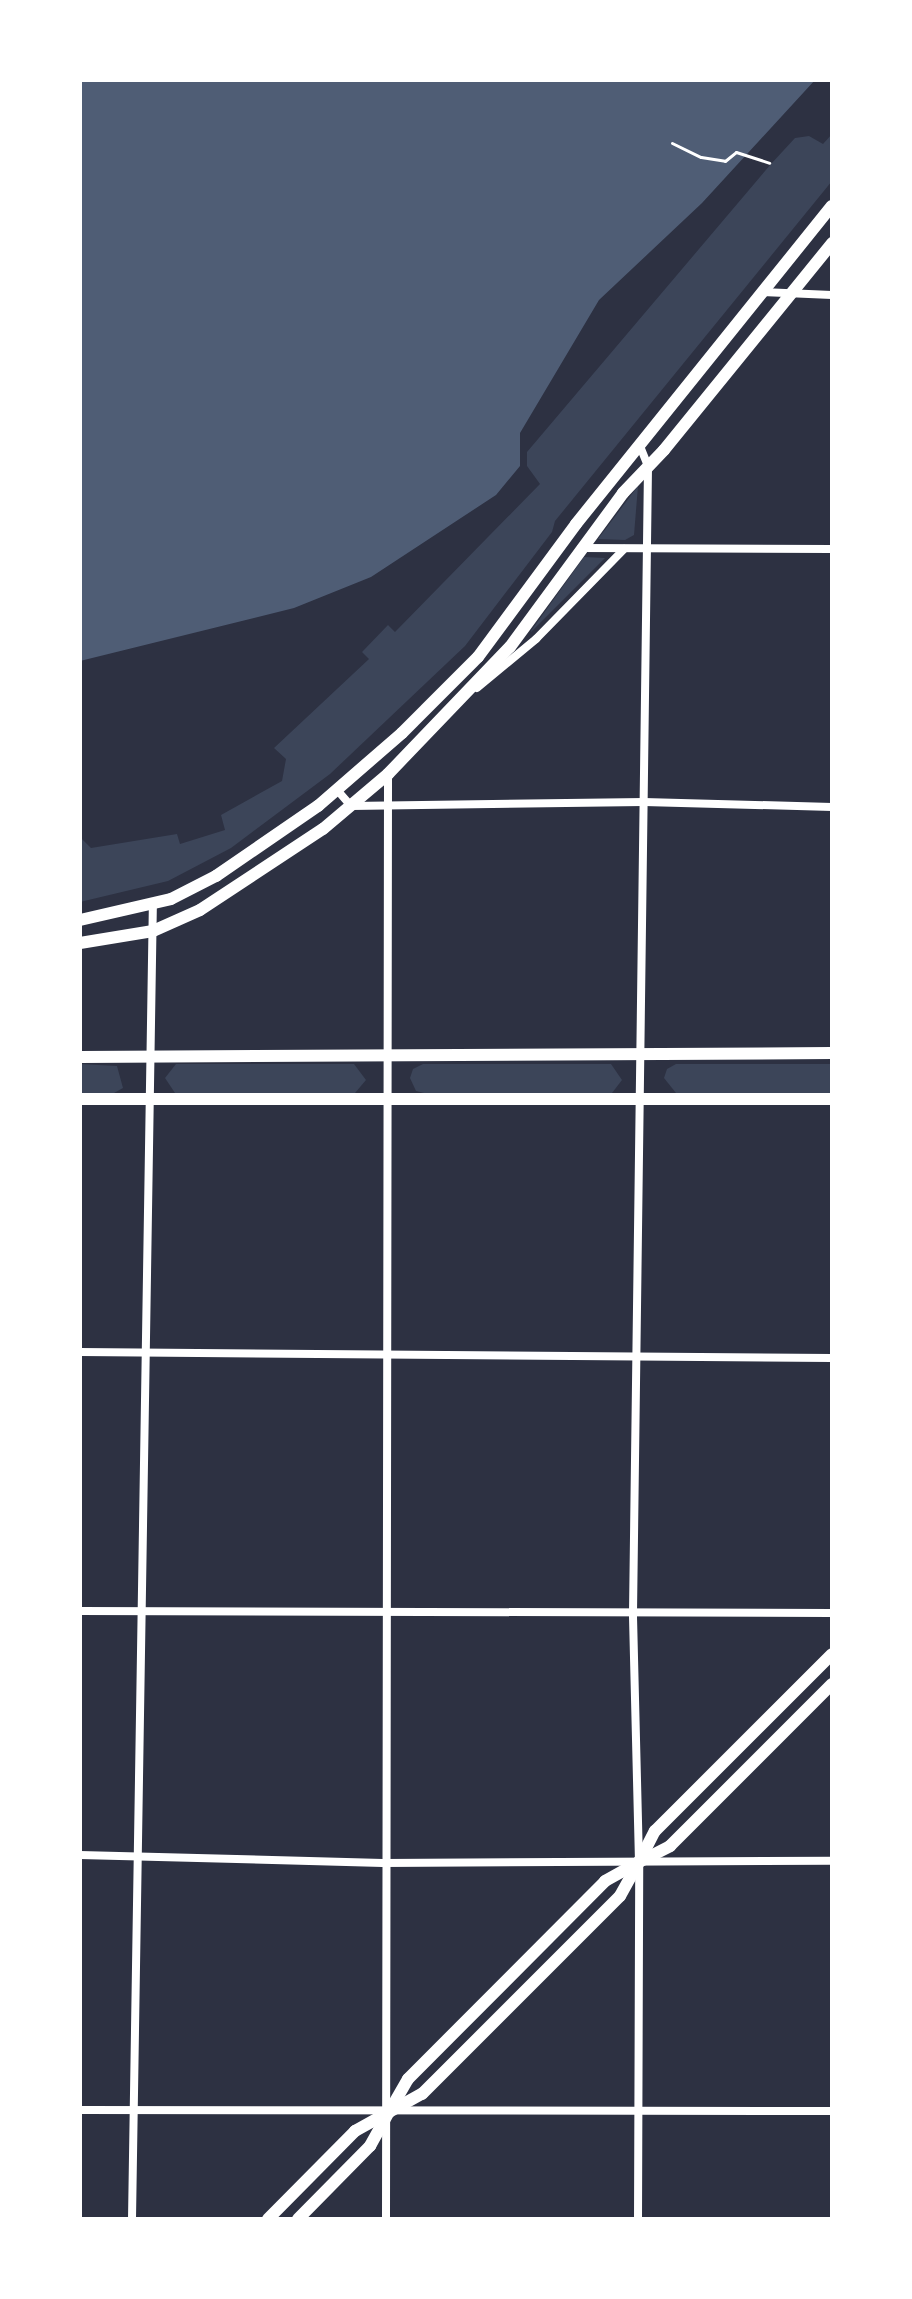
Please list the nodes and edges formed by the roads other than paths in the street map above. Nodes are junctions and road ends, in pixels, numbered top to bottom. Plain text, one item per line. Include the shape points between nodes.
1 (832, 206) edge
2 (832, 243) edge
3 (762, 292) junction
4 (791, 293) junction
5 (832, 295) edge
6 (639, 444) junction
7 (648, 466) junction
8 (580, 548) junction
9 (624, 549) junction
10 (646, 549) junction
11 (832, 549) edge
12 (464, 699) junction
13 (388, 774) junction
14 (338, 791) junction
15 (644, 802) junction
16 (351, 806) junction
17 (387, 806) junction
18 (832, 807) edge
19 (153, 904) junction
20 (80, 920) edge
21 (153, 931) junction
22 (80, 943) edge
23 (832, 1053) edge
24 (643, 1054) junction
25 (391, 1055) junction
26 (80, 1057) edge
27 (150, 1057) junction
28 (80, 1099) edge
29 (149, 1099) junction
30 (391, 1099) junction
31 (642, 1099) junction
32 (832, 1099) edge
33 (80, 1352) edge
34 (145, 1352) junction
35 (385, 1356) junction
36 (639, 1357) junction
37 (832, 1358) edge
38 (80, 1611) edge
39 (141, 1611) junction
40 (384, 1612) junction
41 (633, 1613) junction
42 (832, 1613) edge
43 (832, 1654) edge
44 (832, 1684) edge
45 (80, 1855) edge
46 (137, 1855) junction
47 (832, 1861) edge
48 (639, 1862) junction
49 (383, 1863) junction
50 (80, 2110) edge
51 (638, 2110) junction
52 (134, 2111) junction
53 (832, 2111) edge
54 (389, 2112) junction
55 (132, 2219) edge
56 (268, 2219) edge
57 (298, 2219) edge
58 (386, 2219) edge
59 (638, 2219) edge

1 - 3 main road
2 - 4 main road
3 - 4 street
3 - 6 main road
4 - 5 street
4 - 7 main road
6 - 7 street
6 - 14 main road via 478,657
7 - 8 main road
7 - 10 street
8 - 9 street
8 - 12 main road via 527,625
9 - 10 street
9 - 12 street via 536,639
10 - 11 street
10 - 15 street
12 - 13 main road
13 - 16 main road
13 - 17 street
14 - 16 street
14 - 19 main road via 242,861
15 - 17 street
15 - 18 street
15 - 24 street
16 - 17 street
16 - 21 main road via 246,883
17 - 25 street
19 - 20 main road
19 - 21 street
21 - 22 main road
21 - 27 street
23 - 24 main road
24 - 25 main road
24 - 31 street
25 - 27 main road
25 - 30 street
26 - 27 main road
27 - 29 street
28 - 29 main road
29 - 30 main road
29 - 34 street
30 - 31 main road
30 - 35 street
31 - 32 main road
31 - 36 street
33 - 34 street
34 - 35 street
34 - 39 street
35 - 36 street
35 - 40 street
36 - 37 street
36 - 41 street
38 - 39 street
39 - 40 street
39 - 46 street
40 - 41 street
40 - 49 street
41 - 42 street
41 - 48 street
43 - 48 main road via 655,1831
44 - 48 main road via 670,1846
45 - 46 street
46 - 49 street
46 - 52 street
47 - 48 street
48 - 49 street
48 - 51 street
48 - 54 main road via 605,1881 408,2079
48 - 54 main road via 620,1896 422,2094
49 - 54 street
50 - 52 street
51 - 53 street
51 - 54 street
51 - 59 street
52 - 54 street
52 - 55 street
54 - 56 main road via 355,2131
54 - 57 main road via 370,2146
54 - 58 street

